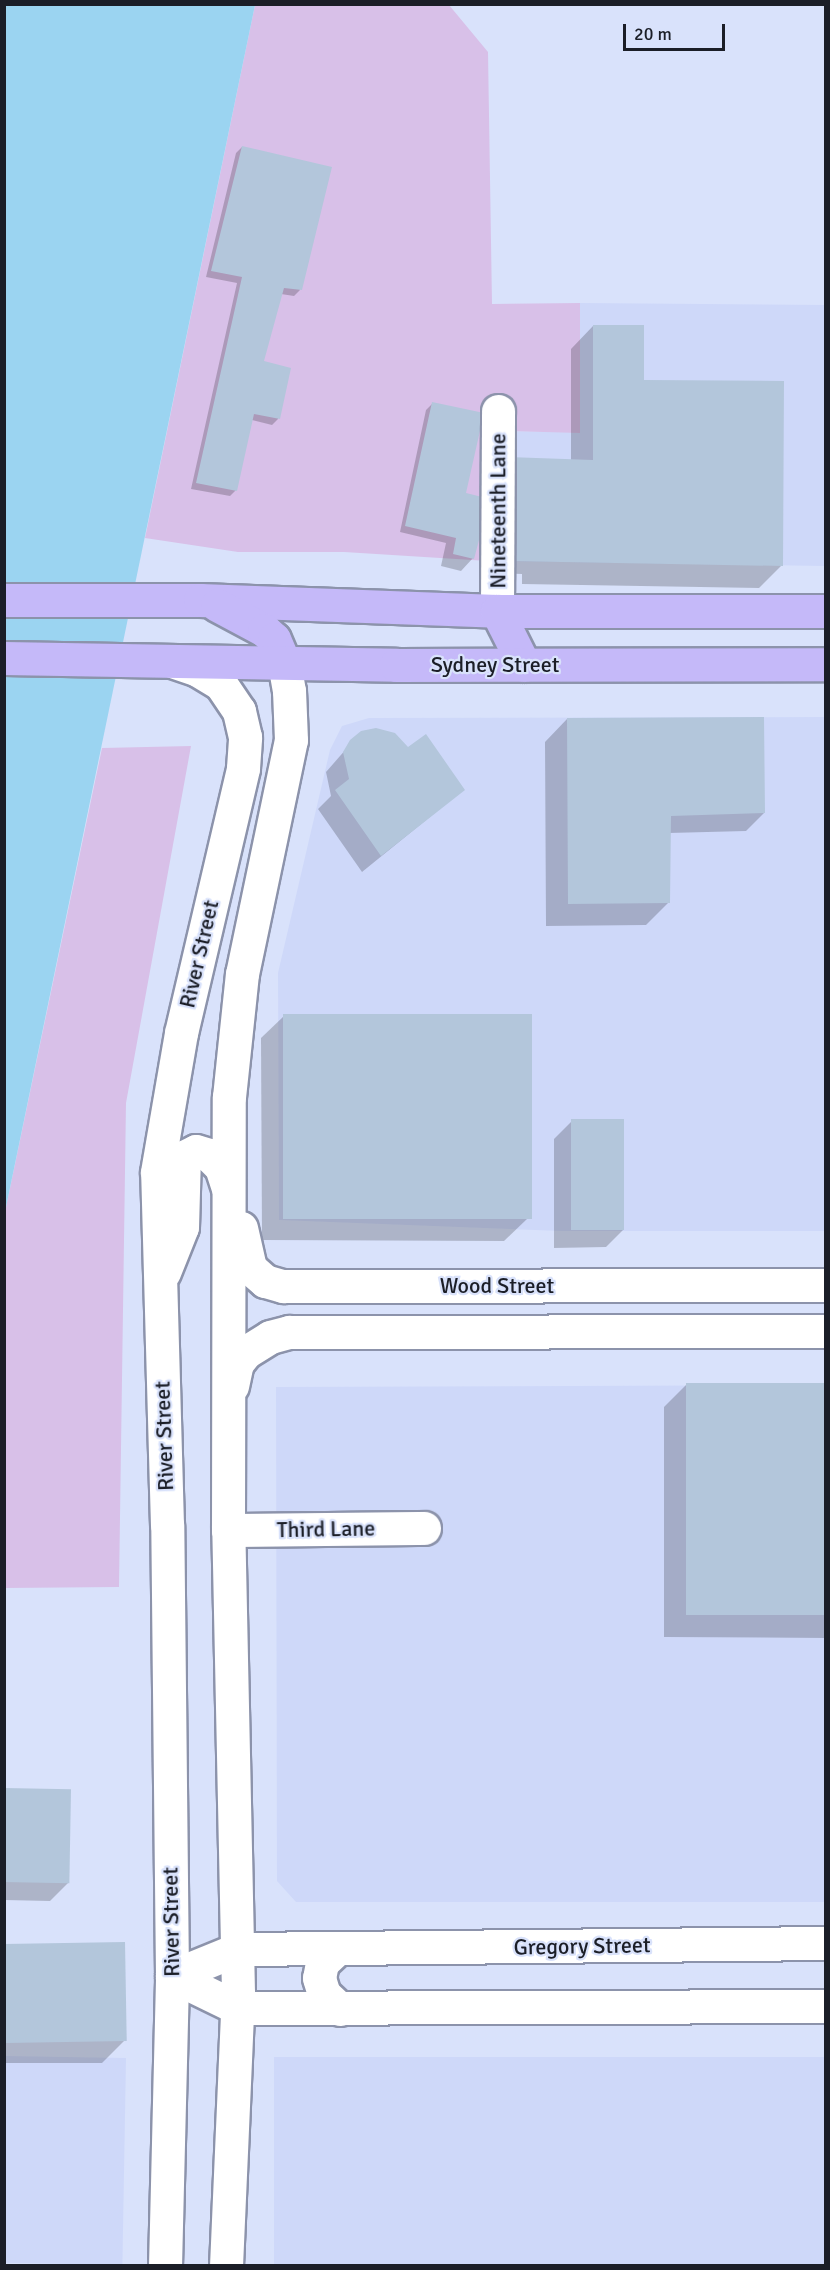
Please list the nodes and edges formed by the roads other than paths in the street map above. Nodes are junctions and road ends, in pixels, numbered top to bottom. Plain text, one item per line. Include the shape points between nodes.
1 (498, 411) dead end
2 (4, 600) edge
3 (200, 600) junction
4 (497, 611) junction
5 (825, 611) edge
6 (4, 658) edge
7 (165, 658) junction
8 (284, 662) junction
9 (825, 664) edge
10 (524, 665) junction
11 (228, 1192) junction
12 (159, 1281) junction
13 (587, 1285) junction
14 (819, 1285) edge
15 (587, 1332) junction
16 (819, 1332) edge
17 (228, 1406) junction
18 (424, 1528) dead end
19 (228, 1530) junction
20 (825, 1943) edge
21 (338, 1948) junction
22 (238, 1949) junction
23 (172, 1976) junction
24 (825, 2006) edge
25 (238, 2008) junction
26 (340, 2008) junction
27 (165, 2265) edge
28 (226, 2265) edge

1 - 4 street, Nineteenth Lane
2 - 3 main road
3 - 4 main road
3 - 8 main road via 253,621 274,639
4 - 5 main road
4 - 10 main road
6 - 7 main road, Sydney Street
7 - 8 main road, Sydney Street
7 - 12 street, River Street via 198,670 221,684 239,711 246,737 243,768 181,1033 159,1149
8 - 10 main road, Sydney Street
8 - 11 street, River Street via 290,691 291,740 238,995 230,1070
9 - 10 main road, Sydney Street
11 - 12 street, Wood Street via 221,1167 209,1155 196,1151 184,1157 182,1227
11 - 13 street, Wood Street via 247,1263 255,1274 276,1285
11 - 17 street, River Street
12 - 23 street, River Street via 168,1525
13 - 14 street, Wood Street
13 - 15 street
14 - 16 street
15 - 16 street, Wood Street
15 - 17 street, Wood Street via 280,1333 259,1343 240,1359
17 - 19 street, River Street
18 - 19 street, Third Lane
19 - 22 street, River Street
20 - 21 street, Gregory Street
21 - 22 street, Gregory Street
21 - 26 street via 322,1963 319,1978 324,1994
22 - 23 street, Gregory Street
22 - 25 street, River Street
23 - 25 street
23 - 27 street, River Street
24 - 26 street
25 - 26 street
25 - 28 street, River Street

